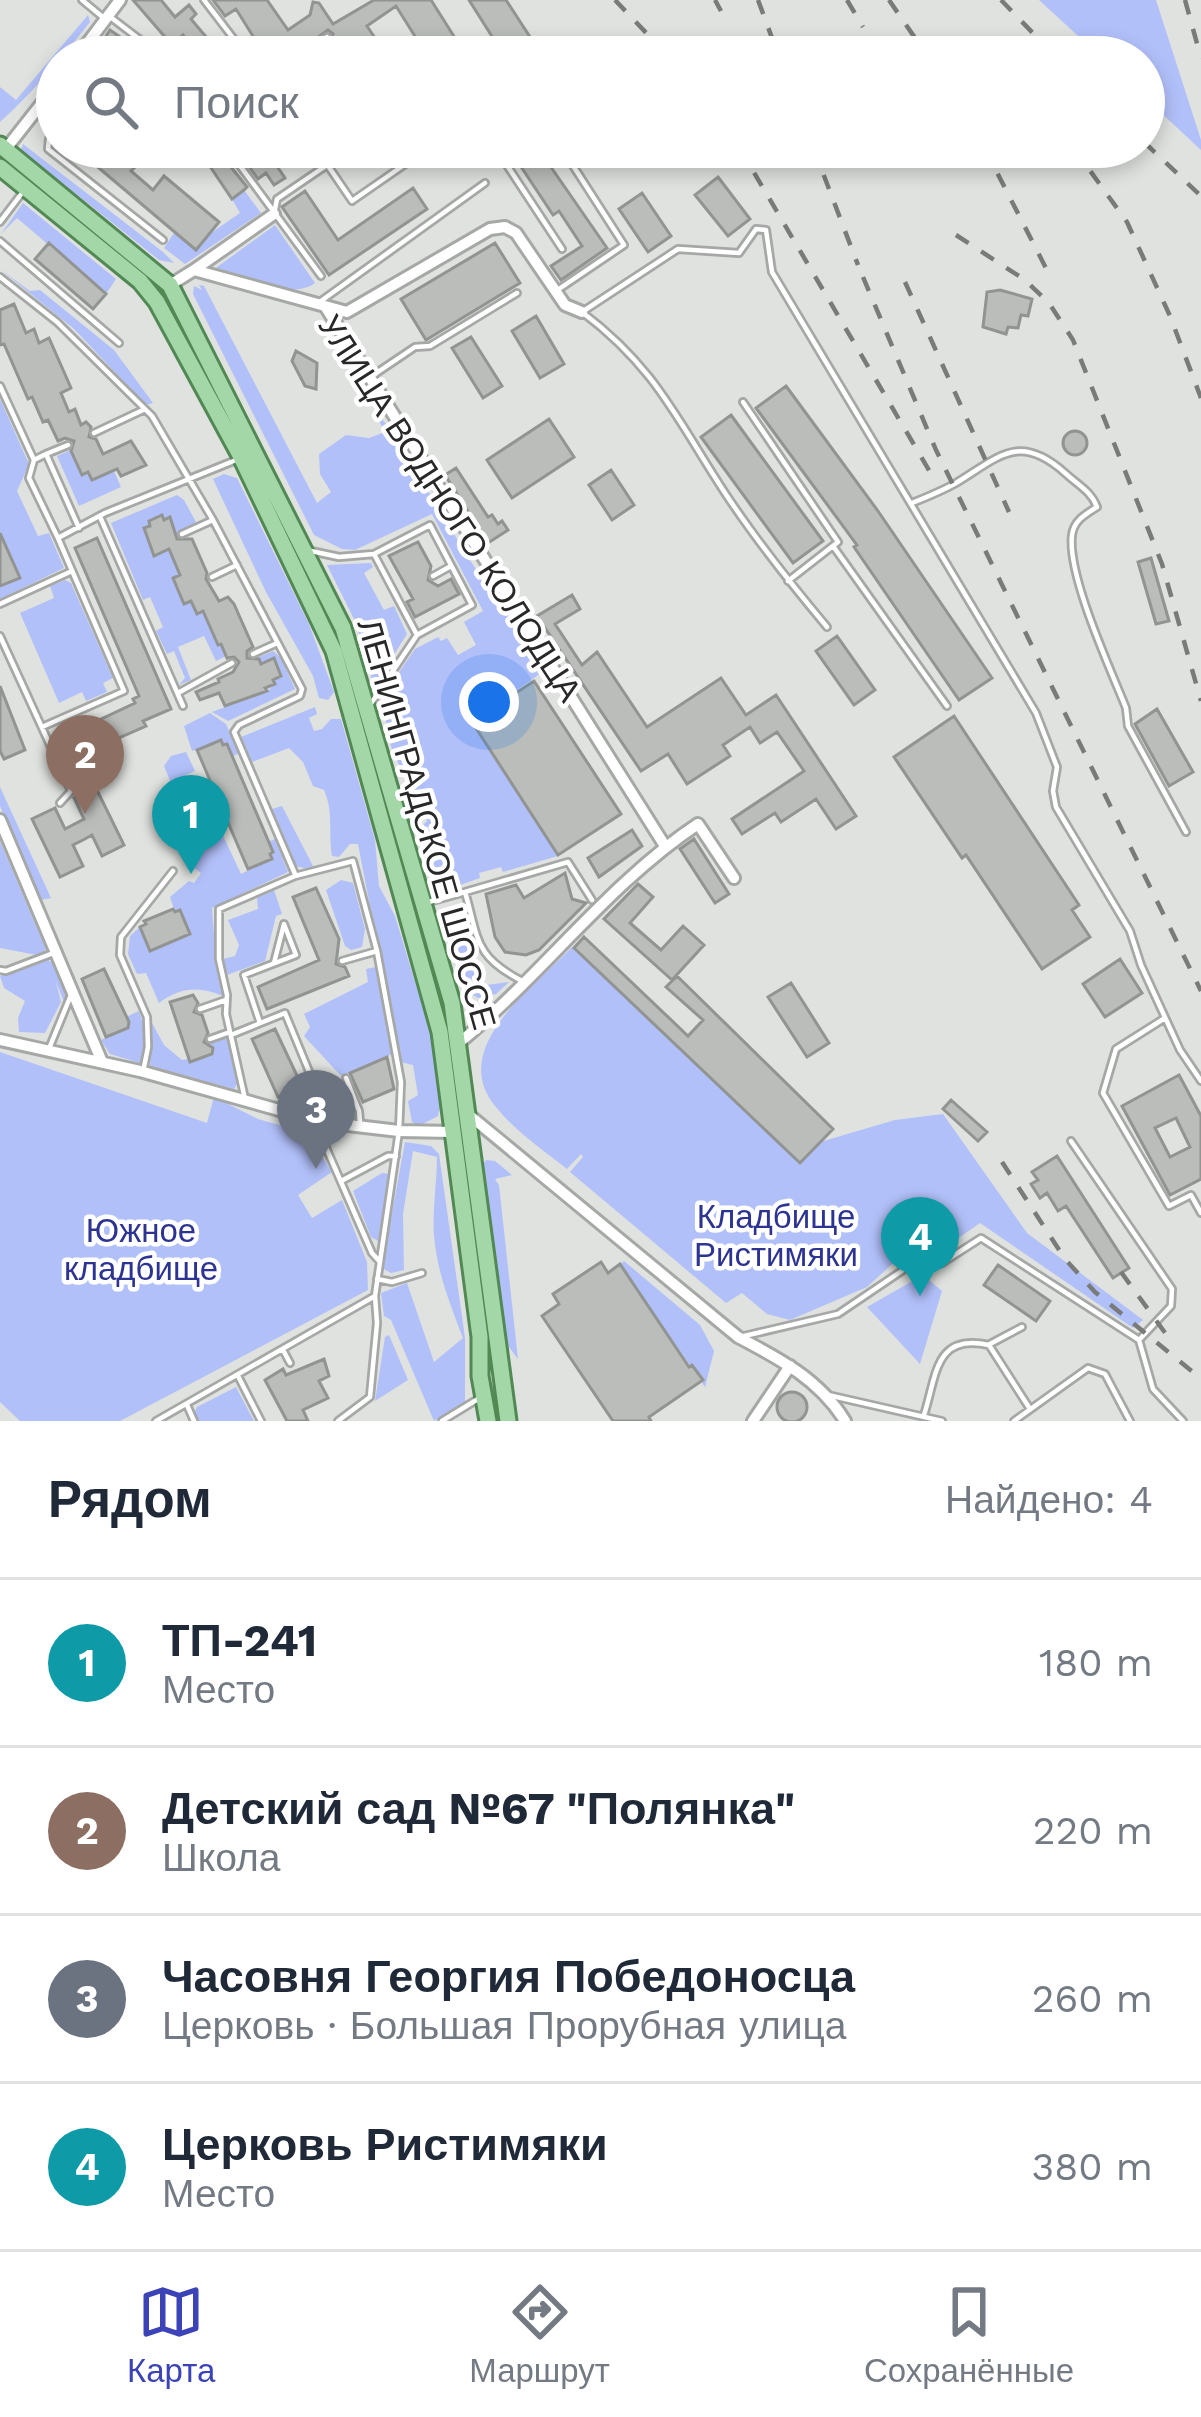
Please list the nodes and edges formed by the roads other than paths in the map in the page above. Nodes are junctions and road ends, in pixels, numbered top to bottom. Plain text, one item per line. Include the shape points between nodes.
1 (82, 0) edge
2 (120, 0) edge
3 (204, 0) edge
4 (107, 18) junction
5 (93, 36) edge
6 (133, 36) edge
7 (232, 36) edge
8 (36, 110) edge
9 (3, 147) edge
10 (0, 167) edge
11 (72, 168) edge
12 (241, 168) edge
13 (321, 168) edge
14 (330, 168) edge
15 (399, 168) edge
16 (509, 168) edge
17 (574, 168) edge
18 (485, 183) dead end
19 (26, 188) junction
20 (274, 214) junction
21 (0, 222) edge
22 (163, 240) dead end
23 (0, 241) edge
24 (562, 250) dead end
25 (194, 270) junction
26 (321, 276) dead end
27 (0, 277) edge
28 (170, 285) junction
29 (556, 292) junction
30 (517, 293) dead end
31 (321, 305) junction
32 (582, 312) junction
33 (119, 343) dead end
34 (367, 379) junction
35 (0, 386) edge
36 (743, 402) dead end
37 (143, 410) junction
38 (94, 433) dead end
39 (68, 445) dead end
40 (46, 454) junction
41 (241, 458) junction
42 (34, 460) junction
43 (188, 477) junction
44 (912, 503) junction
45 (101, 518) junction
46 (213, 520) junction
47 (80, 528) junction
48 (182, 535) dead end
49 (58, 538) junction
50 (833, 546) junction
51 (305, 550) junction
52 (374, 554) junction
53 (237, 565) junction
54 (452, 566) junction
55 (72, 571) junction
56 (434, 576) dead end
57 (212, 577) dead end
58 (788, 580) junction
59 (409, 590) dead end
60 (396, 596) junction
61 (0, 604) edge
62 (827, 627) dead end
63 (417, 634) junction
64 (0, 636) edge
65 (277, 643) junction
66 (253, 654) dead end
67 (232, 663) dead end
68 (178, 693) junction
69 (184, 706) dead end
70 (947, 706) dead end
71 (367, 710) junction
72 (42, 727) junction
73 (94, 779) dead end
74 (71, 791) junction
75 (60, 803) dead end
76 (0, 820) edge
77 (1186, 832) dead end
78 (665, 846) junction
79 (173, 871) dead end
80 (296, 876) junction
81 (734, 878) dead end
82 (465, 892) junction
83 (592, 900) dead end
84 (425, 903) junction
85 (377, 951) junction
86 (56, 952) junction
87 (342, 962) dead end
88 (274, 963) junction
89 (0, 970) edge
90 (526, 983) junction
91 (72, 991) junction
92 (226, 1000) junction
93 (200, 1009) dead end
94 (1165, 1018) junction
95 (260, 1023) junction
96 (231, 1034) junction
97 (210, 1039) dead end
98 (0, 1040) edge
99 (460, 1042) junction
100 (48, 1051) junction
101 (103, 1062) junction
102 (143, 1072) junction
103 (346, 1078) dead end
104 (1201, 1081) edge
105 (245, 1101) junction
106 (469, 1115) junction
107 (327, 1123) junction
108 (360, 1128) junction
109 (399, 1131) junction
110 (454, 1132) junction
111 (1071, 1141) dead end
112 (396, 1156) junction
113 (343, 1180) junction
114 (1201, 1213) edge
115 (380, 1262) junction
116 (422, 1273) dead end
117 (377, 1279) junction
118 (375, 1296) junction
119 (1022, 1327) dead end
120 (738, 1337) junction
121 (1139, 1340) junction
122 (989, 1345) junction
123 (283, 1350) junction
124 (290, 1364) dead end
125 (790, 1366) junction
126 (238, 1376) junction
127 (828, 1395) junction
128 (483, 1396) junction
129 (187, 1406) junction
130 (1030, 1409) junction
131 (924, 1415) junction
132 (156, 1421) edge
133 (194, 1421) edge
134 (261, 1421) edge
135 (338, 1421) edge
136 (442, 1421) edge
137 (488, 1421) edge
138 (508, 1421) edge
139 (753, 1421) edge
140 (845, 1421) edge
141 (942, 1421) edge
142 (1014, 1421) edge
143 (1130, 1421) edge
144 (1183, 1421) edge

1 - 4 lane
2 - 4 street
3 - 7 lane
4 - 5 street
4 - 6 lane
8 - 9 street
9 - 28 main road, ЛЕНИНГРАДСКОЕ ШОССЕ
10 - 19 main road, ЛЕНИНГРАДСКОЕ ШОССЕ
11 - 22 lane
12 - 20 lane
13 - 20 lane via 277,199
14 - 15 lane via 352,201
16 - 24 lane
17 - 29 lane via 624,245
18 - 31 lane
19 - 21 lane
19 - 41 main road, ЛЕНИНГРАДСКОЕ ШОССЕ via 146,288
20 - 25 street
20 - 26 lane
23 - 33 lane
25 - 28 street
25 - 31 street, УЛИЦА ВОДНОГО КОЛОДЦА
27 - 37 lane via 79,342
28 - 51 main road, ЛЕНИНГРАДСКОЕ ШОССЕ
29 - 31 street via 505,227 347,312
29 - 32 street
30 - 34 lane
31 - 34 street, УЛИЦА ВОДНОГО КОЛОДЦА
32 - 44 lane via 678,249 739,253 756,230 766,230 772,272
32 - 58 lane via 663,390
34 - 78 street, УЛИЦА ВОДНОГО КОЛОДЦА
35 - 42 lane
36 - 50 lane via 838,542
37 - 38 lane
37 - 43 lane
39 - 40 lane
40 - 42 lane
40 - 47 lane
41 - 43 lane
41 - 110 main road, ЛЕНИНГРАДСКОЕ ШОССЕ via 334,651 434,1001
42 - 49 lane via 29,478
43 - 45 lane
43 - 46 lane
44 - 77 lane via 1009,452 1046,457 1092,494 1097,507 1072,536 1075,566 1128,726
44 - 94 lane via 1036,713 1057,767 1057,807 1130,931
45 - 47 lane
45 - 68 lane
46 - 48 lane
46 - 53 lane
47 - 49 lane
49 - 55 lane
50 - 58 lane
50 - 70 lane
51 - 52 lane
51 - 71 main road, ЛЕНИНГРАДСКОЕ ШОССЕ via 343,628
52 - 54 lane via 430,525
52 - 60 lane
53 - 57 lane
53 - 65 lane
54 - 56 lane
54 - 63 lane via 472,605
55 - 61 lane
55 - 72 lane via 124,691
58 - 62 lane
59 - 60 lane
60 - 63 lane
63 - 71 lane
64 - 72 lane
65 - 66 lane
65 - 80 lane via 300,696 234,732
67 - 68 lane
68 - 69 lane
71 - 84 main road, ЛЕНИНГРАДСКОЕ ШОССЕ
72 - 74 lane
73 - 74 lane
74 - 75 lane
76 - 86 street
78 - 81 street via 698,824
78 - 90 street
79 - 102 lane via 121,937 120,956 147,1018
80 - 85 lane via 353,861
80 - 92 lane via 219,909
82 - 83 lane via 568,862
82 - 84 lane
82 - 90 lane via 482,952
84 - 99 main road, ЛЕНИНГРАДСКОЕ ШОССЕ
85 - 87 lane
85 - 109 lane via 401,1082
86 - 89 lane
86 - 91 street
88 - 88 lane via 296,955 284,924 279,944
88 - 95 lane via 244,976
90 - 99 street
91 - 100 lane
91 - 101 street
92 - 93 lane
92 - 96 lane
94 - 104 lane
94 - 114 lane via 1116,1049 1103,1094 1169,1206 1191,1196
95 - 96 lane
95 - 107 lane via 285,1013
96 - 97 lane
96 - 105 lane
98 - 100 street
99 - 106 main road, ЛЕНИНГРАДСКОЕ ШОССЕ
100 - 101 street
101 - 102 street
102 - 105 street
103 - 108 lane
105 - 107 street
106 - 120 street
106 - 138 main road, ЛЕНИНГРАДСКОЕ ШОССЕ
107 - 108 street
107 - 113 lane via 324,1143
108 - 109 street
109 - 110 street
109 - 112 lane
110 - 128 main road, ЛЕНИНГРАДСКОЕ ШОССЕ
111 - 121 lane via 1172,1289 1171,1306
112 - 113 lane
112 - 115 lane
113 - 115 lane
115 - 117 lane
116 - 117 lane
117 - 118 lane
118 - 123 lane
118 - 135 lane via 370,1397
119 - 122 lane
120 - 121 lane via 838,1314 909,1266 942,1263 981,1238
120 - 125 street
121 - 144 lane via 1153,1389
122 - 130 lane
122 - 131 lane via 967,1340 943,1353
123 - 124 lane
123 - 126 lane
125 - 127 street
125 - 139 street
126 - 129 lane
126 - 134 lane
127 - 131 lane
127 - 140 street
128 - 136 lane
128 - 137 main road, ЛЕНИНГРАДСКОЕ ШОССЕ
129 - 132 lane
129 - 133 lane
130 - 142 lane
130 - 143 lane via 1088,1368 1105,1374
131 - 141 lane

